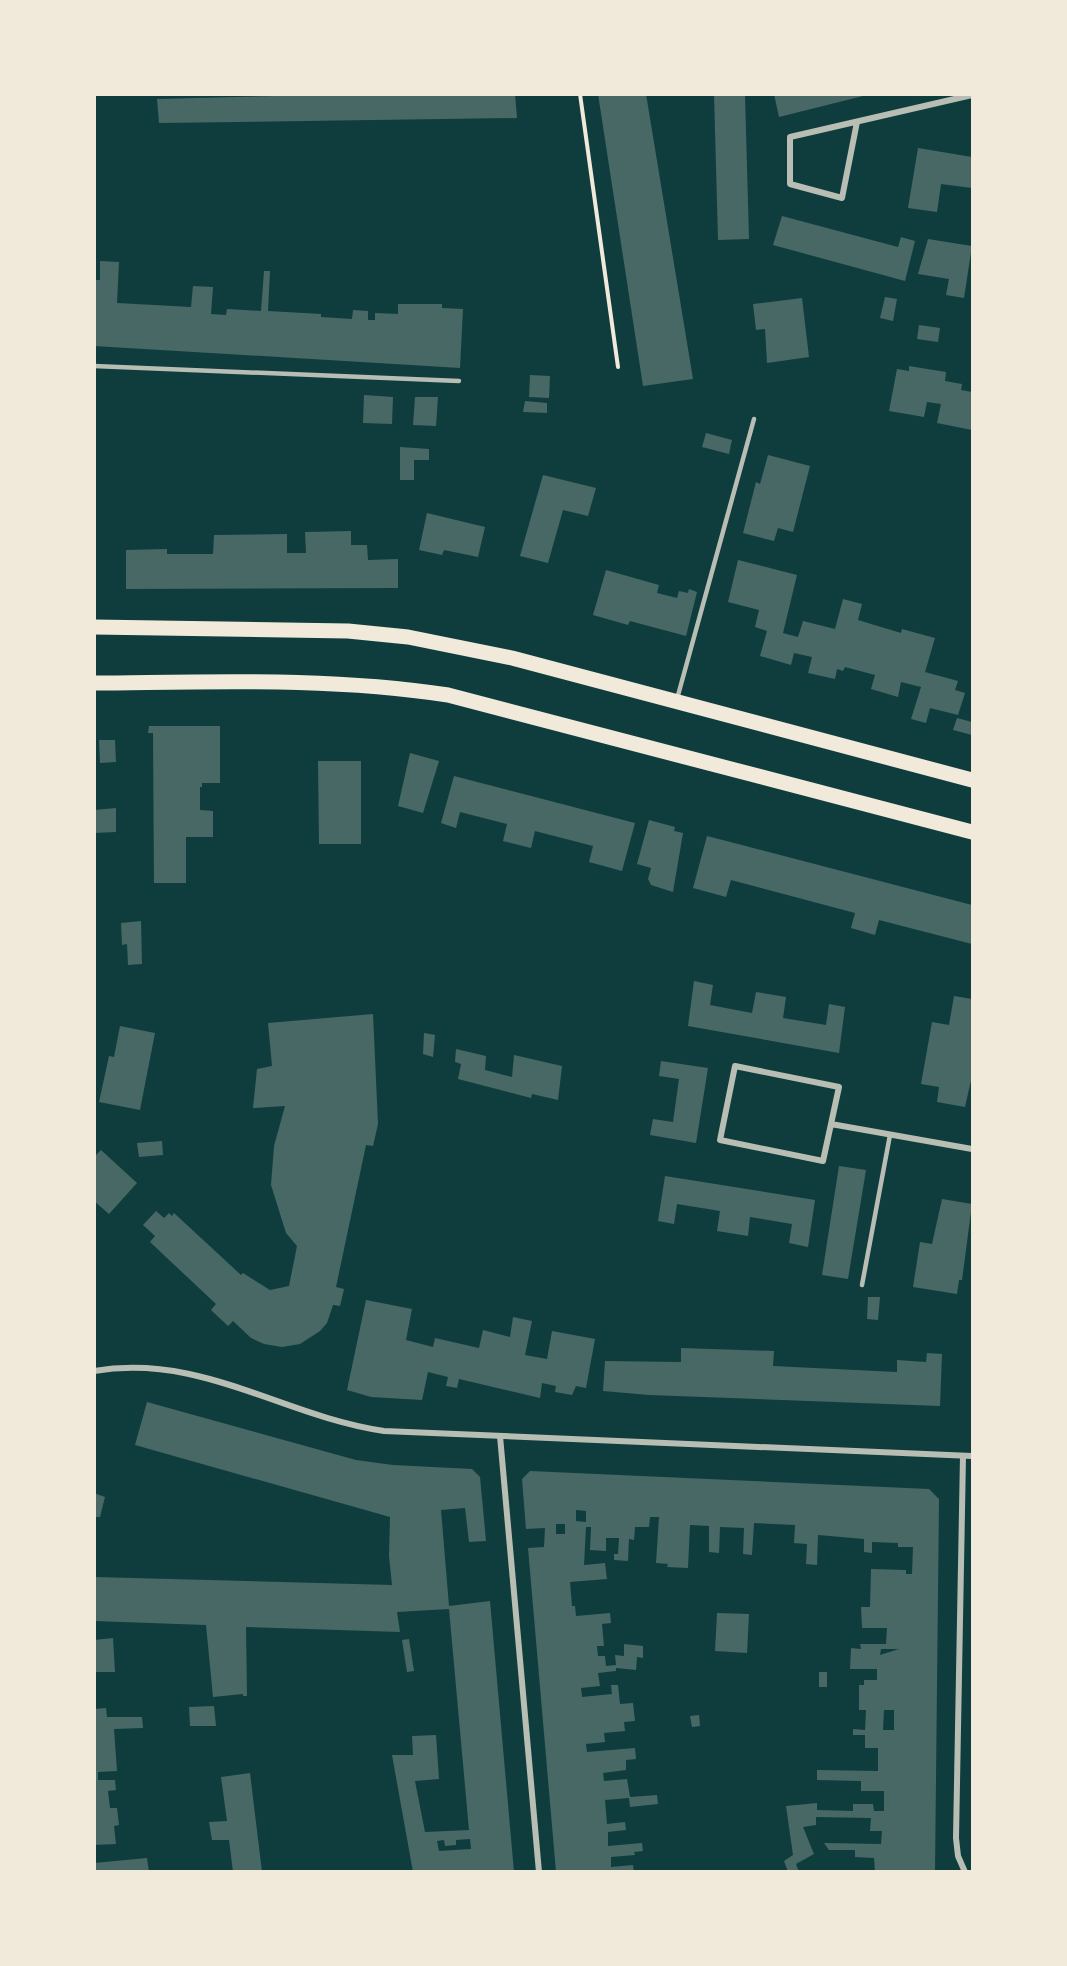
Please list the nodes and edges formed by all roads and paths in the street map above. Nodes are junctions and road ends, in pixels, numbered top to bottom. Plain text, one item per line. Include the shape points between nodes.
1 (580, 94) edge
2 (972, 95) edge
3 (857, 122) junction
4 (94, 366) edge
5 (618, 367) dead end
6 (459, 381) dead end
7 (754, 419) dead end
8 (94, 627) edge
9 (94, 683) edge
10 (677, 702) junction
11 (972, 780) edge
12 (972, 832) edge
13 (831, 1124) junction
14 (890, 1135) junction
15 (972, 1149) edge
16 (862, 1285) dead end
17 (94, 1371) edge
18 (501, 1436) junction
19 (963, 1456) junction
20 (972, 1456) edge
21 (539, 1872) edge
22 (965, 1872) edge

1 - 5 path
2 - 3 street
3 - 3 street via 790,136 790,184 842,198
4 - 6 lane
7 - 10 lane
8 - 10 main road via 348,631 408,637 501,656
9 - 12 main road via 317,682 448,695
10 - 11 main road
13 - 13 street via 824,1161 720,1140 735,1066 839,1087
13 - 14 street
14 - 15 street
14 - 16 lane
17 - 18 street via 159,1368 203,1376 363,1428
18 - 19 street
18 - 21 street
19 - 20 street
19 - 22 street via 956,1838

